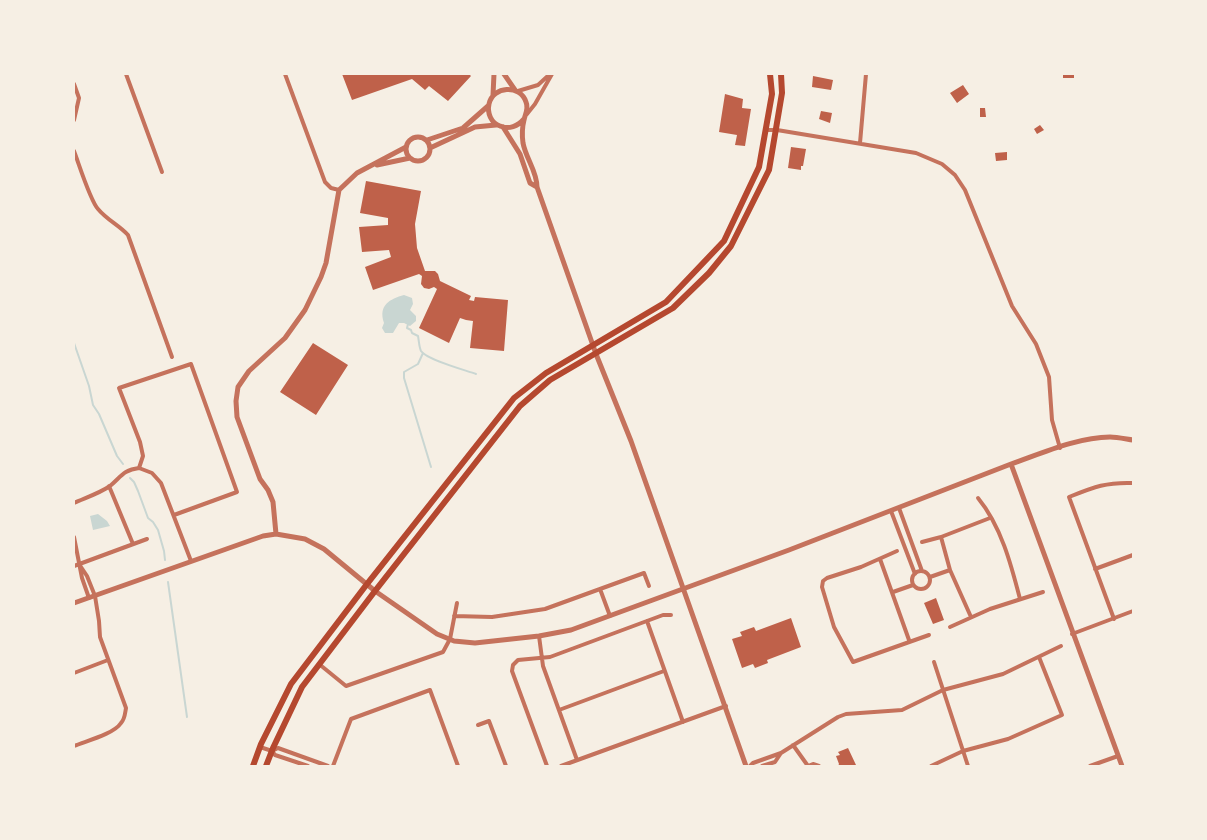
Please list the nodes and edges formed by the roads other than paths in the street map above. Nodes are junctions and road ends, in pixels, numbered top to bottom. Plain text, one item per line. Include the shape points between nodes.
1 (126, 74) edge
2 (285, 74) edge
3 (494, 74) edge
4 (504, 74) edge
5 (551, 74) edge
6 (770, 74) edge
7 (781, 74) edge
8 (866, 74) edge
9 (74, 84) edge
10 (517, 91) junction
11 (492, 96) junction
12 (488, 106) junction
13 (525, 117) junction
14 (74, 120) edge
15 (496, 124) junction
16 (503, 128) junction
17 (767, 130) junction
18 (777, 130) junction
19 (427, 140) junction
20 (860, 143) junction
21 (406, 147) junction
22 (430, 148) junction
23 (74, 150) edge
24 (410, 158) junction
25 (369, 167) junction
26 (162, 172) dead end
27 (537, 187) junction
28 (339, 190) junction
29 (594, 346) junction
30 (596, 354) junction
31 (172, 357) dead end
32 (1133, 440) edge
33 (1060, 448) junction
34 (1011, 464) junction
35 (139, 468) junction
36 (1133, 483) edge
37 (110, 486) junction
38 (978, 498) dead end
39 (74, 503) edge
40 (898, 508) junction
41 (891, 511) junction
42 (174, 515) junction
43 (990, 518) junction
44 (276, 534) junction
45 (74, 537) edge
46 (942, 537) junction
47 (148, 538) dead end
48 (922, 542) dead end
49 (133, 544) junction
50 (897, 551) dead end
51 (1133, 555) edge
52 (880, 559) junction
53 (191, 561) junction
54 (79, 564) junction
55 (74, 566) edge
56 (1095, 569) junction
57 (950, 570) junction
58 (922, 572) junction
59 (915, 574) junction
60 (930, 577) junction
61 (913, 585) junction
62 (648, 586) dead end
63 (371, 587) junction
64 (600, 589) junction
65 (684, 590) junction
66 (893, 592) junction
67 (1043, 592) dead end
68 (92, 597) junction
69 (1020, 599) junction
70 (74, 603) edge
71 (457, 603) dead end
72 (1133, 611) edge
73 (671, 615) dead end
74 (454, 616) junction
75 (610, 616) junction
76 (971, 617) junction
77 (1114, 618) junction
78 (647, 621) junction
79 (950, 627) dead end
80 (1072, 634) junction
81 (929, 635) dead end
82 (539, 636) junction
83 (450, 639) junction
84 (909, 640) junction
85 (1061, 646) dead end
86 (541, 657) junction
87 (1039, 657) junction
88 (108, 660) junction
89 (934, 662) dead end
90 (319, 664) junction
91 (664, 671) junction
92 (74, 673) edge
93 (943, 690) junction
94 (726, 706) junction
95 (559, 710) junction
96 (683, 722) junction
97 (478, 725) dead end
98 (793, 745) junction
99 (74, 746) edge
100 (260, 746) junction
101 (272, 751) junction
102 (963, 751) junction
103 (290, 752) junction
104 (781, 753) junction
105 (1118, 756) junction
106 (286, 759) junction
107 (578, 760) junction
108 (253, 766) edge
109 (266, 766) edge
110 (308, 766) edge
111 (328, 766) edge
112 (333, 766) edge
113 (458, 766) edge
114 (506, 766) edge
115 (547, 766) edge
116 (561, 766) edge
117 (748, 766) edge
118 (762, 766) edge
119 (808, 766) edge
120 (819, 766) edge
121 (931, 766) edge
122 (968, 766) edge
123 (1090, 766) edge
124 (1122, 766) edge

1 - 26 street
2 - 28 street via 325,182
3 - 11 street
4 - 10 street
5 - 10 street via 538,86
5 - 13 street
6 - 17 main road via 772,94
7 - 18 main road
8 - 20 street
9 - 14 street via 79,98
10 - 11 street via 506,89
10 - 13 street via 526,101
11 - 12 street
12 - 15 street
12 - 19 street via 463,128
13 - 16 street via 515,127
13 - 27 street via 524,145
15 - 16 street
15 - 22 street via 475,127
16 - 27 street via 520,154 530,182
17 - 18 street
17 - 29 main road via 759,167 724,241 666,302
18 - 20 street
18 - 30 main road via 769,170 731,246 672,308
19 - 21 street via 416,137
19 - 22 street
20 - 33 street via 916,153 934,160 955,175 968,196 1012,306 1036,344 1049,377 1052,420
21 - 24 street
21 - 25 street
22 - 24 street via 422,161
23 - 31 street via 96,207 128,235
24 - 25 street
25 - 28 street via 357,173
27 - 29 street
28 - 44 street via 327,257 305,310 285,338 245,376 237,391 237,417 260,479 273,502
29 - 30 street
29 - 63 main road via 546,373 514,398
30 - 63 main road via 550,380 520,406
30 - 65 street
32 - 33 street via 1110,437
33 - 34 street
34 - 40 street
34 - 80 street
35 - 37 street via 122,474
35 - 42 street via 152,473 161,483
35 - 42 street via 143,456 140,442 119,388 191,364 237,492
36 - 56 street via 1114,482 1070,498
37 - 39 street
37 - 49 street
38 - 43 street
40 - 41 street
40 - 58 street
41 - 59 street
41 - 65 street
42 - 53 street
43 - 46 street
43 - 69 street via 1006,549
44 - 53 street
44 - 63 street via 305,539 324,549
45 - 54 street
46 - 48 street
46 - 57 street
47 - 49 street
49 - 54 street
50 - 52 street
51 - 56 street
52 - 66 street
52 - 84 street via 823,581 834,627 853,662
53 - 68 street
54 - 55 street
54 - 68 street
56 - 77 street
57 - 60 street
57 - 76 street
58 - 59 street
58 - 60 street
59 - 61 street
60 - 61 street via 930,583 924,589
61 - 66 street
62 - 64 street via 644,573
63 - 83 street via 437,634
63 - 90 main road
63 - 100 main road via 291,684
64 - 74 street via 545,609 492,616
64 - 75 street
65 - 75 street
65 - 94 street
66 - 84 street
67 - 69 street
68 - 70 street
68 - 88 street
69 - 76 street
71 - 74 street
72 - 77 street
73 - 78 street
74 - 83 street
75 - 82 street via 571,630
76 - 79 street
77 - 80 street
78 - 86 street
78 - 91 street
80 - 105 street
81 - 84 street
82 - 83 street via 475,643
82 - 86 street
83 - 90 street via 443,652 346,686
85 - 87 street
86 - 95 street
86 - 115 street via 518,660 512,671
87 - 93 street via 1003,674
87 - 102 street via 1062,715 1008,739
88 - 92 street
88 - 99 street via 126,708 123,721 111,731
89 - 93 street
90 - 101 main road via 302,687
91 - 95 street
91 - 96 street
93 - 98 street via 902,710 846,714
93 - 102 street
94 - 96 street
94 - 117 street
95 - 107 street
96 - 107 street
97 - 114 street via 489,721
98 - 104 street
98 - 119 street
100 - 101 street
100 - 108 main road
101 - 103 street via 278,748
101 - 106 street
101 - 109 main road
102 - 121 street
102 - 122 street
103 - 106 street
103 - 111 street
104 - 117 street
104 - 118 street via 774,762
105 - 123 street
105 - 124 street
106 - 110 street
107 - 116 street
112 - 113 street via 351,719 430,690
119 - 120 street

